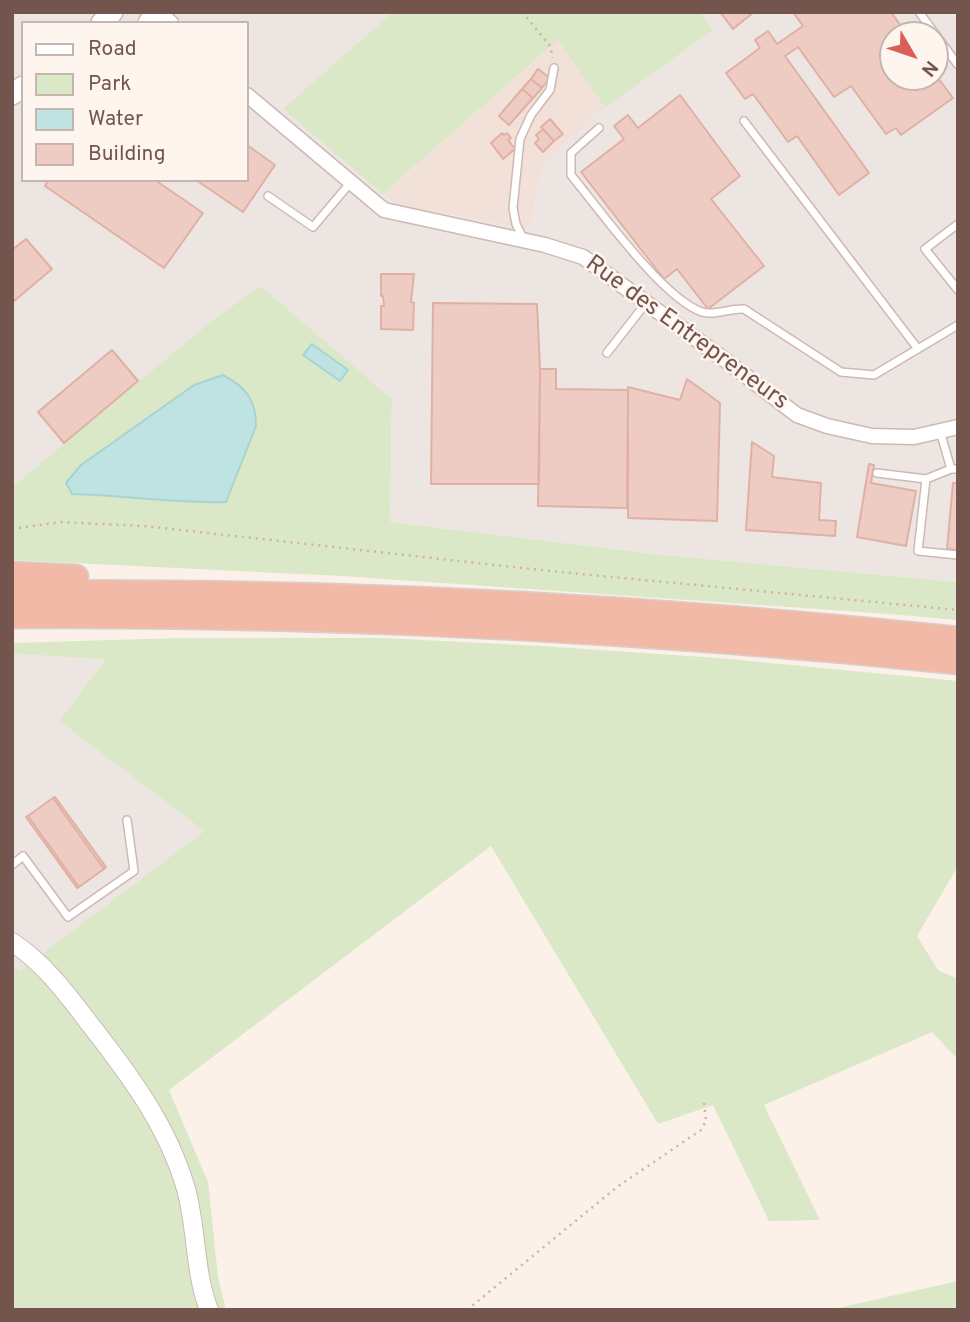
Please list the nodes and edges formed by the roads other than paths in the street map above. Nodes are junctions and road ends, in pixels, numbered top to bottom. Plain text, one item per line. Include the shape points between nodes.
1 (919, 12) edge
2 (958, 65) edge
3 (554, 68) road end
4 (248, 96) edge
5 (744, 121) dead end
6 (599, 128) dead end
7 (351, 182) junction
8 (268, 196) dead end
9 (958, 224) edge
10 (524, 240) junction
11 (958, 289) edge
12 (646, 303) junction
13 (958, 325) edge
14 (918, 349) junction
15 (607, 353) dead end
16 (958, 427) edge
17 (940, 432) junction
18 (955, 469) edge
19 (877, 473) dead end
20 (926, 479) junction
21 (958, 555) edge
22 (12, 574) edge
23 (133, 592) junction
24 (12, 593) edge
25 (12, 616) edge
26 (958, 639) edge
27 (958, 662) edge
28 (127, 820) dead end
29 (12, 864) edge
30 (12, 942) edge
31 (209, 1310) edge

1 - 2 lane
3 - 10 lane via 550,90 520,139 513,208
4 - 7 street, Rue des Entrepreneurs
5 - 14 lane
6 - 14 lane via 570,153 571,175 658,280 690,306 704,313 744,309 841,372 874,376
7 - 8 lane via 313,227
7 - 10 street, Rue des Entrepreneurs via 384,210
9 - 11 lane via 925,249
10 - 12 street, Rue des Entrepreneurs via 583,257
12 - 15 lane
12 - 17 street, Rue des Entrepreneurs via 797,415 872,436
13 - 14 lane
16 - 17 street, Rue des Entrepreneurs
17 - 18 lane
18 - 20 lane
19 - 20 lane
20 - 21 lane via 918,551
22 - 23 highway via 125,580
23 - 24 highway
23 - 26 highway via 564,607
25 - 27 highway via 448,624
28 - 29 lane via 134,871 68,917 23,856
30 - 31 street via 60,986 119,1061 167,1138 186,1188

